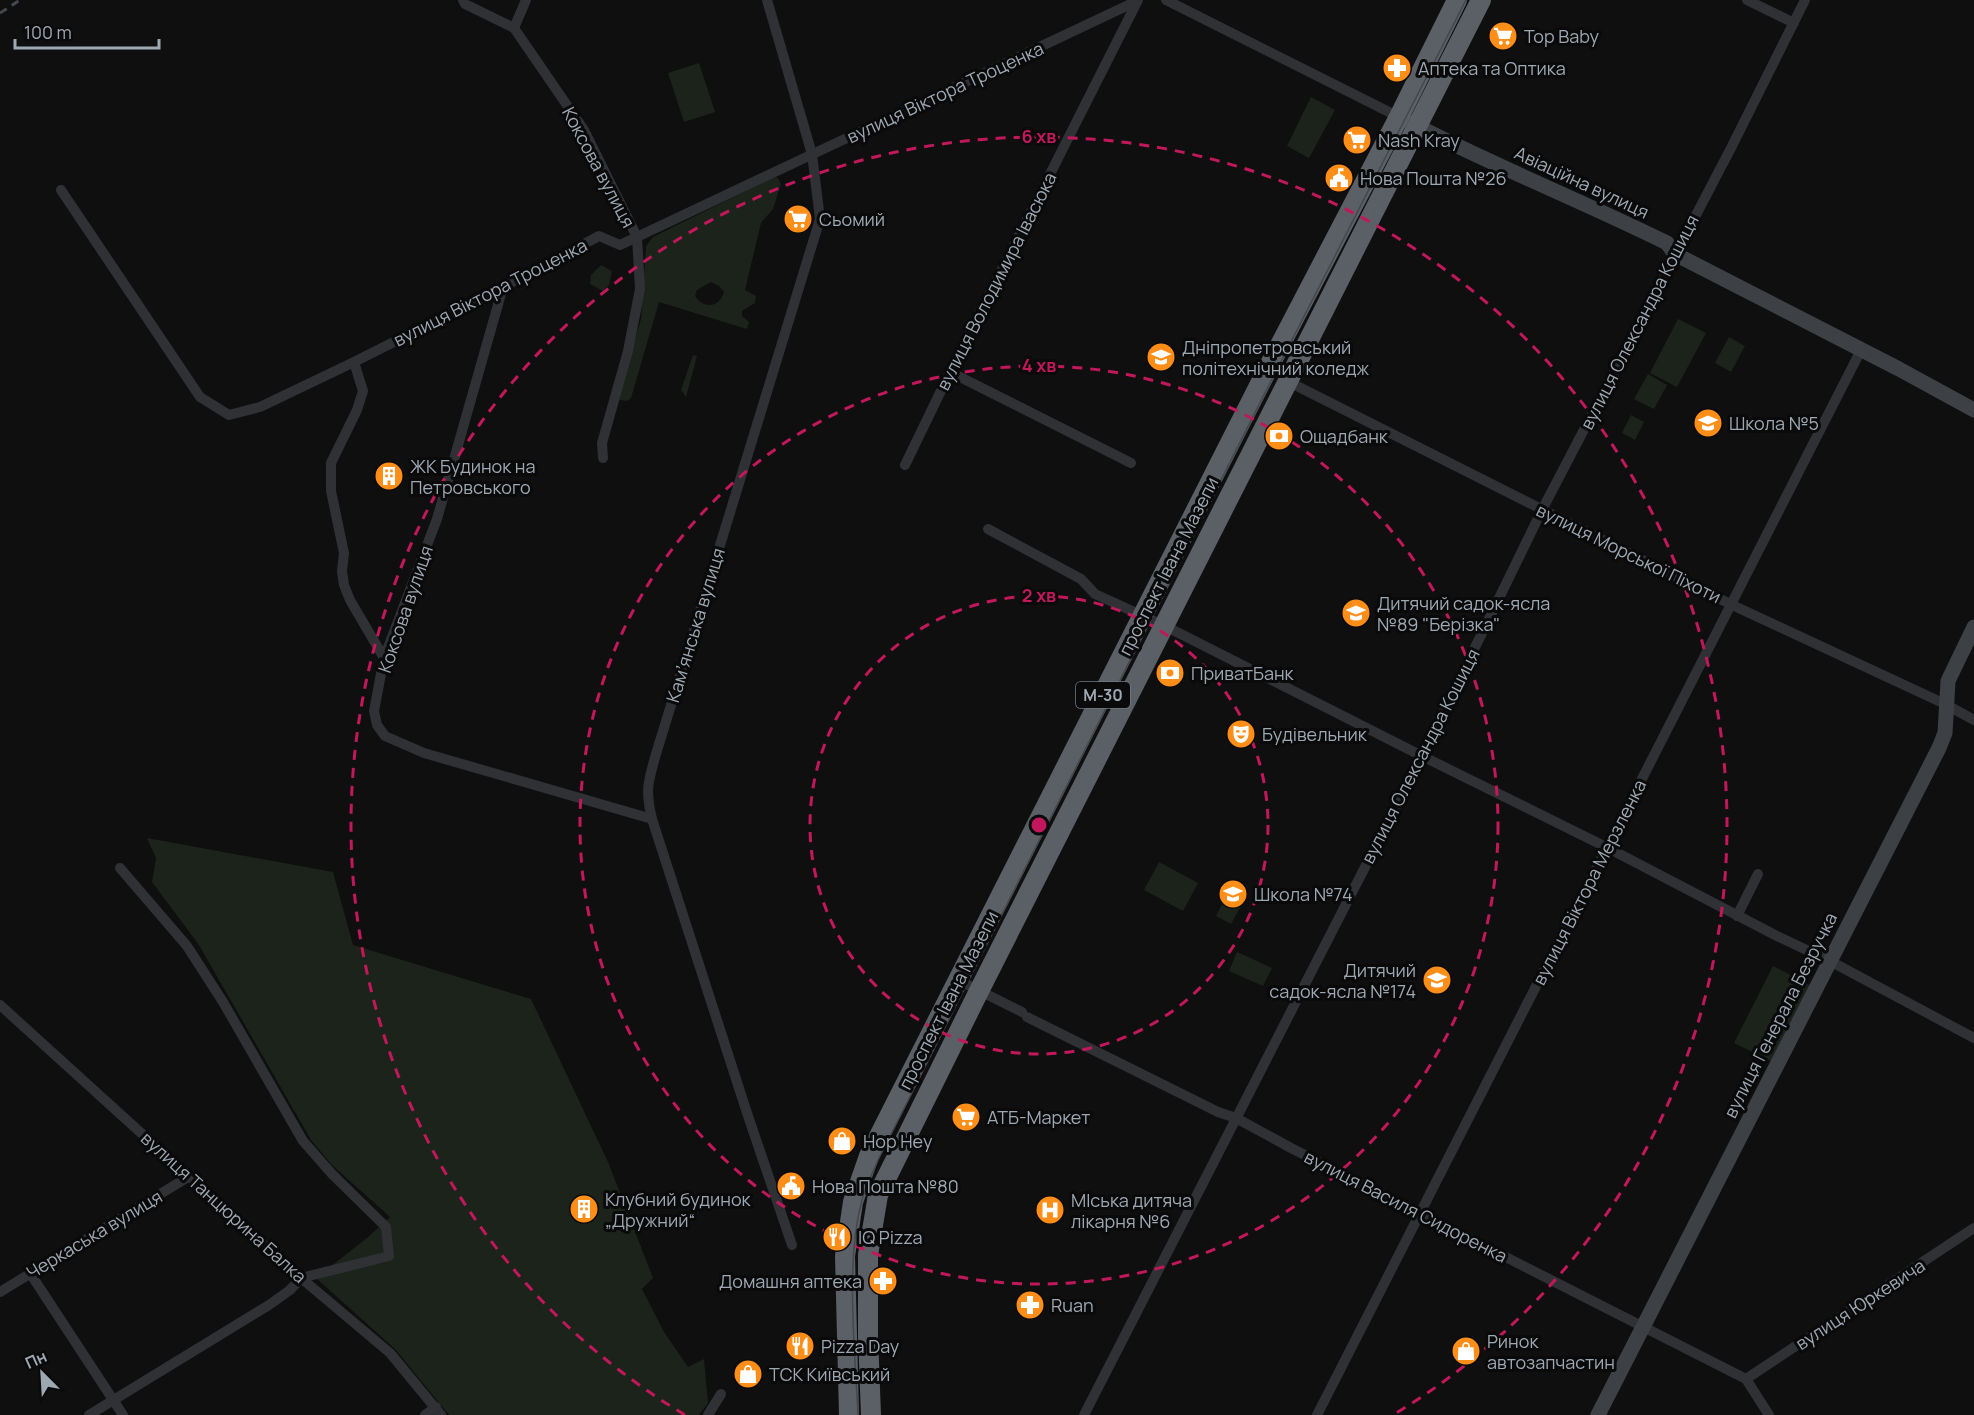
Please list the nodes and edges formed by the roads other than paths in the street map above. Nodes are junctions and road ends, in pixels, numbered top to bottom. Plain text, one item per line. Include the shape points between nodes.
1 (463, 0) edge
2 (526, 0) edge
3 (767, 0) edge
4 (1166, 0) edge
5 (1457, 0) edge
6 (1481, 0) edge
7 (1747, 0) edge
8 (1805, 0) edge
9 (1138, 1) edge
10 (1794, 23) junction
11 (514, 28) junction
12 (1399, 117) junction
13 (1417, 126) junction
14 (812, 154) junction
15 (61, 190) dead end
16 (637, 237) junction
17 (1675, 254) junction
18 (503, 287) junction
19 (1861, 350) junction
20 (354, 362) junction
21 (950, 372) junction
22 (1287, 381) junction
23 (1974, 410) edge
24 (603, 458) dead end
25 (1131, 463) dead end
26 (905, 465) dead end
27 (1542, 510) junction
28 (988, 529) dead end
29 (1730, 603) junction
30 (1143, 616) junction
31 (1165, 626) junction
32 (1974, 627) edge
33 (384, 658) junction
34 (1945, 704) junction
35 (1974, 720) edge
36 (1422, 756) junction
37 (652, 819) junction
38 (1606, 847) junction
39 (120, 868) dead end
40 (1758, 874) dead end
41 (1737, 916) junction
42 (1830, 961) junction
43 (958, 980) junction
44 (979, 991) junction
45 (0, 1005) edge
46 (1974, 1038) edge
47 (1236, 1118) junction
48 (188, 1177) junction
49 (1419, 1213) junction
50 (1974, 1228) edge
51 (792, 1245) dead end
52 (30, 1273) junction
53 (302, 1278) junction
54 (0, 1292) edge
55 (1643, 1325) junction
56 (1746, 1379) junction
57 (721, 1394) dead end
58 (113, 1400) junction
59 (439, 1411) edge
60 (89, 1415) edge
61 (123, 1415) edge
62 (425, 1415) edge
63 (708, 1415) edge
64 (849, 1415) edge
65 (871, 1415) edge
66 (1084, 1415) edge
67 (1317, 1415) edge
68 (1598, 1415) edge
69 (1769, 1415) edge

1 - 11 street, Коксова вулиця
2 - 11 street
3 - 14 street, Камʼянська вулиця
4 - 12 street, Авіаційна вулиця
5 - 12 highway, проспект Івана Мазепи / М-30
6 - 13 highway, проспект Івана Мазепи / М-30
7 - 10 street
8 - 10 street, вулиця Олександра Кошиця
9 - 14 street, вулиця Віктора Троценка
9 - 21 street, вулиця Володимира Івасюка
10 - 17 street, вулиця Олександра Кошиця
11 - 16 street, Коксова вулиця via 584,130
12 - 13 street, Авіаційна вулиця
12 - 30 highway, проспект Івана Мазепи / М-30
13 - 17 street, Авіаційна вулиця via 1667,243
13 - 22 highway, проспект Івана Мазепи / М-30
14 - 16 street, вулиця Віктора Троценка
14 - 37 street, Камʼянська вулиця via 820,219 647,786
15 - 20 street, вулиця Віктора Троценка via 200,397 229,415 260,407
16 - 18 street, вулиця Віктора Троценка via 620,245 599,236
16 - 24 street, Коксова вулиця via 640,289 628,351 602,443
17 - 19 street, Авіаційна вулиця
17 - 27 street, вулиця Олександра Кошиця
18 - 20 street, вулиця Віктора Троценка
18 - 33 street, Коксова вулиця via 437,519
19 - 23 street, Авіаційна вулиця
19 - 29 street, вулиця Віктора Мерзленка
20 - 33 street via 363,391 331,463 331,491 344,553 344,585
21 - 25 street
21 - 26 street, вулиця Володимира Івасюка
22 - 27 street, вулиця Морської Піхоти
22 - 31 highway, проспект Івана Мазепи / М-30
27 - 29 street, вулиця Морської Піхоти
27 - 36 street, вулиця Олександра Кошиця
28 - 30 street via 1081,579 1095,594
29 - 34 street, вулиця Морської Піхоти
29 - 38 street, вулиця Віктора Мерзленка
30 - 31 street
30 - 43 highway, проспект Івана Мазепи / М-30
31 - 36 street
31 - 44 highway, проспект Івана Мазепи / М-30
32 - 34 street, вулиця Генерала Безручка via 1948,681
33 - 37 street, Коксова вулиця via 374,711 385,736 424,753
34 - 35 street, вулиця Морської Піхоти
34 - 42 street, вулиця Генерала Безручка via 1945,733 1939,748
36 - 38 street
36 - 47 street, вулиця Олександра Кошиця
37 - 51 street, Камʼянська вулиця
38 - 41 street
38 - 49 street, вулиця Віктора Мерзленка
39 - 53 street via 188,946 303,1140 386,1227 389,1256
40 - 41 street
41 - 42 street
42 - 46 street
42 - 55 street, вулиця Генерала Безручка
43 - 44 street, вулиця Василя Сидоренка
43 - 64 highway, проспект Івана Мазепи / М-30 via 869,1156 853,1202 845,1256
44 - 47 street, вулиця Василя Сидоренка
44 - 65 highway, проспект Івана Мазепи / М-30 via 878,1195 868,1255
45 - 48 street, вулиця Танцюрина Балка
47 - 49 street, вулиця Василя Сидоренка
47 - 66 street, вулиця Олександра Кошиця
48 - 52 street, Черкаська вулиця
48 - 53 street, вулиця Танцюрина Балка
49 - 55 street, вулиця Василя Сидоренка
49 - 67 street, вулиця Віктора Мерзленка
50 - 56 street, вулиця Юркевича
52 - 54 street, Черкаська вулиця
52 - 58 street
53 - 58 street via 268,1305
53 - 59 street, вулиця Танцюрина Балка via 390,1353
55 - 56 street, вулиця Василя Сидоренка
55 - 68 street, вулиця Генерала Безручка
56 - 69 street, вулиця Василя Сидоренка
57 - 63 street
58 - 60 street
58 - 61 street
59 - 62 street

